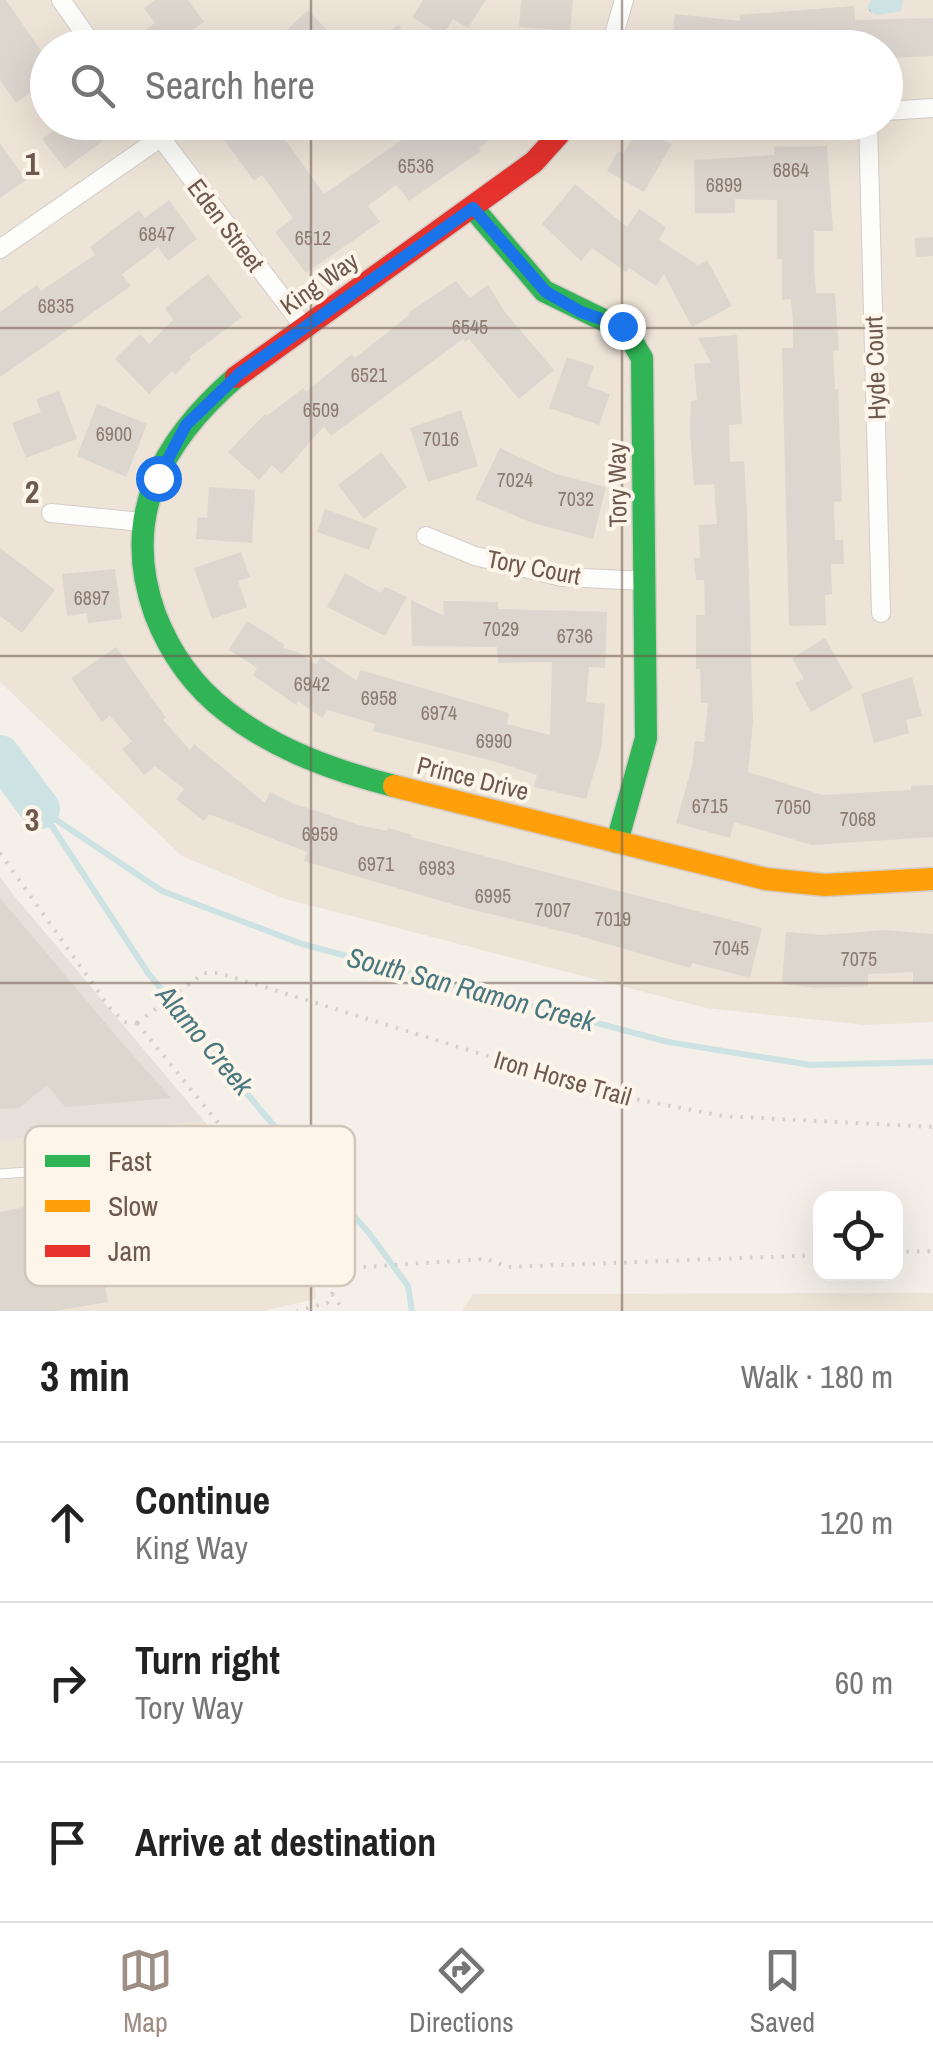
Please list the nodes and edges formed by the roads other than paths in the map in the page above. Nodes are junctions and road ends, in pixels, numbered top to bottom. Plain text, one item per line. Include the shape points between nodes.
1 (61, 0) edge
2 (624, 0) edge
3 (82, 30) edge
4 (615, 30) edge
5 (933, 108) edge
6 (903, 110) edge
7 (142, 140) edge
8 (163, 140) edge
9 (554, 140) edge
10 (868, 140) edge
11 (473, 208) junction
12 (0, 249) edge
13 (304, 327) junction
14 (51, 512) dead end
15 (142, 522) junction
16 (426, 536) dead end
17 (646, 581) junction
18 (881, 613) dead end
19 (618, 842) junction
20 (933, 879) edge
21 (25, 1172) edge
22 (0, 1174) edge

1 - 3 street
2 - 4 street
5 - 6 street
7 - 12 street
8 - 13 street, Eden Street
9 - 11 street, King Way
10 - 18 street, Hyde Court
11 - 13 street, King Way
11 - 17 street, Tory Way via 546,292 622,326 637,340
13 - 15 street, King Way via 239,374 186,425
14 - 15 street
15 - 19 street, Prince Drive via 145,576 168,645 212,702 254,732 346,774
16 - 17 street, Tory Court via 475,556 562,577
17 - 19 street, Tory Way via 646,738
19 - 20 street, Prince Drive via 766,880 825,885
21 - 22 lane

